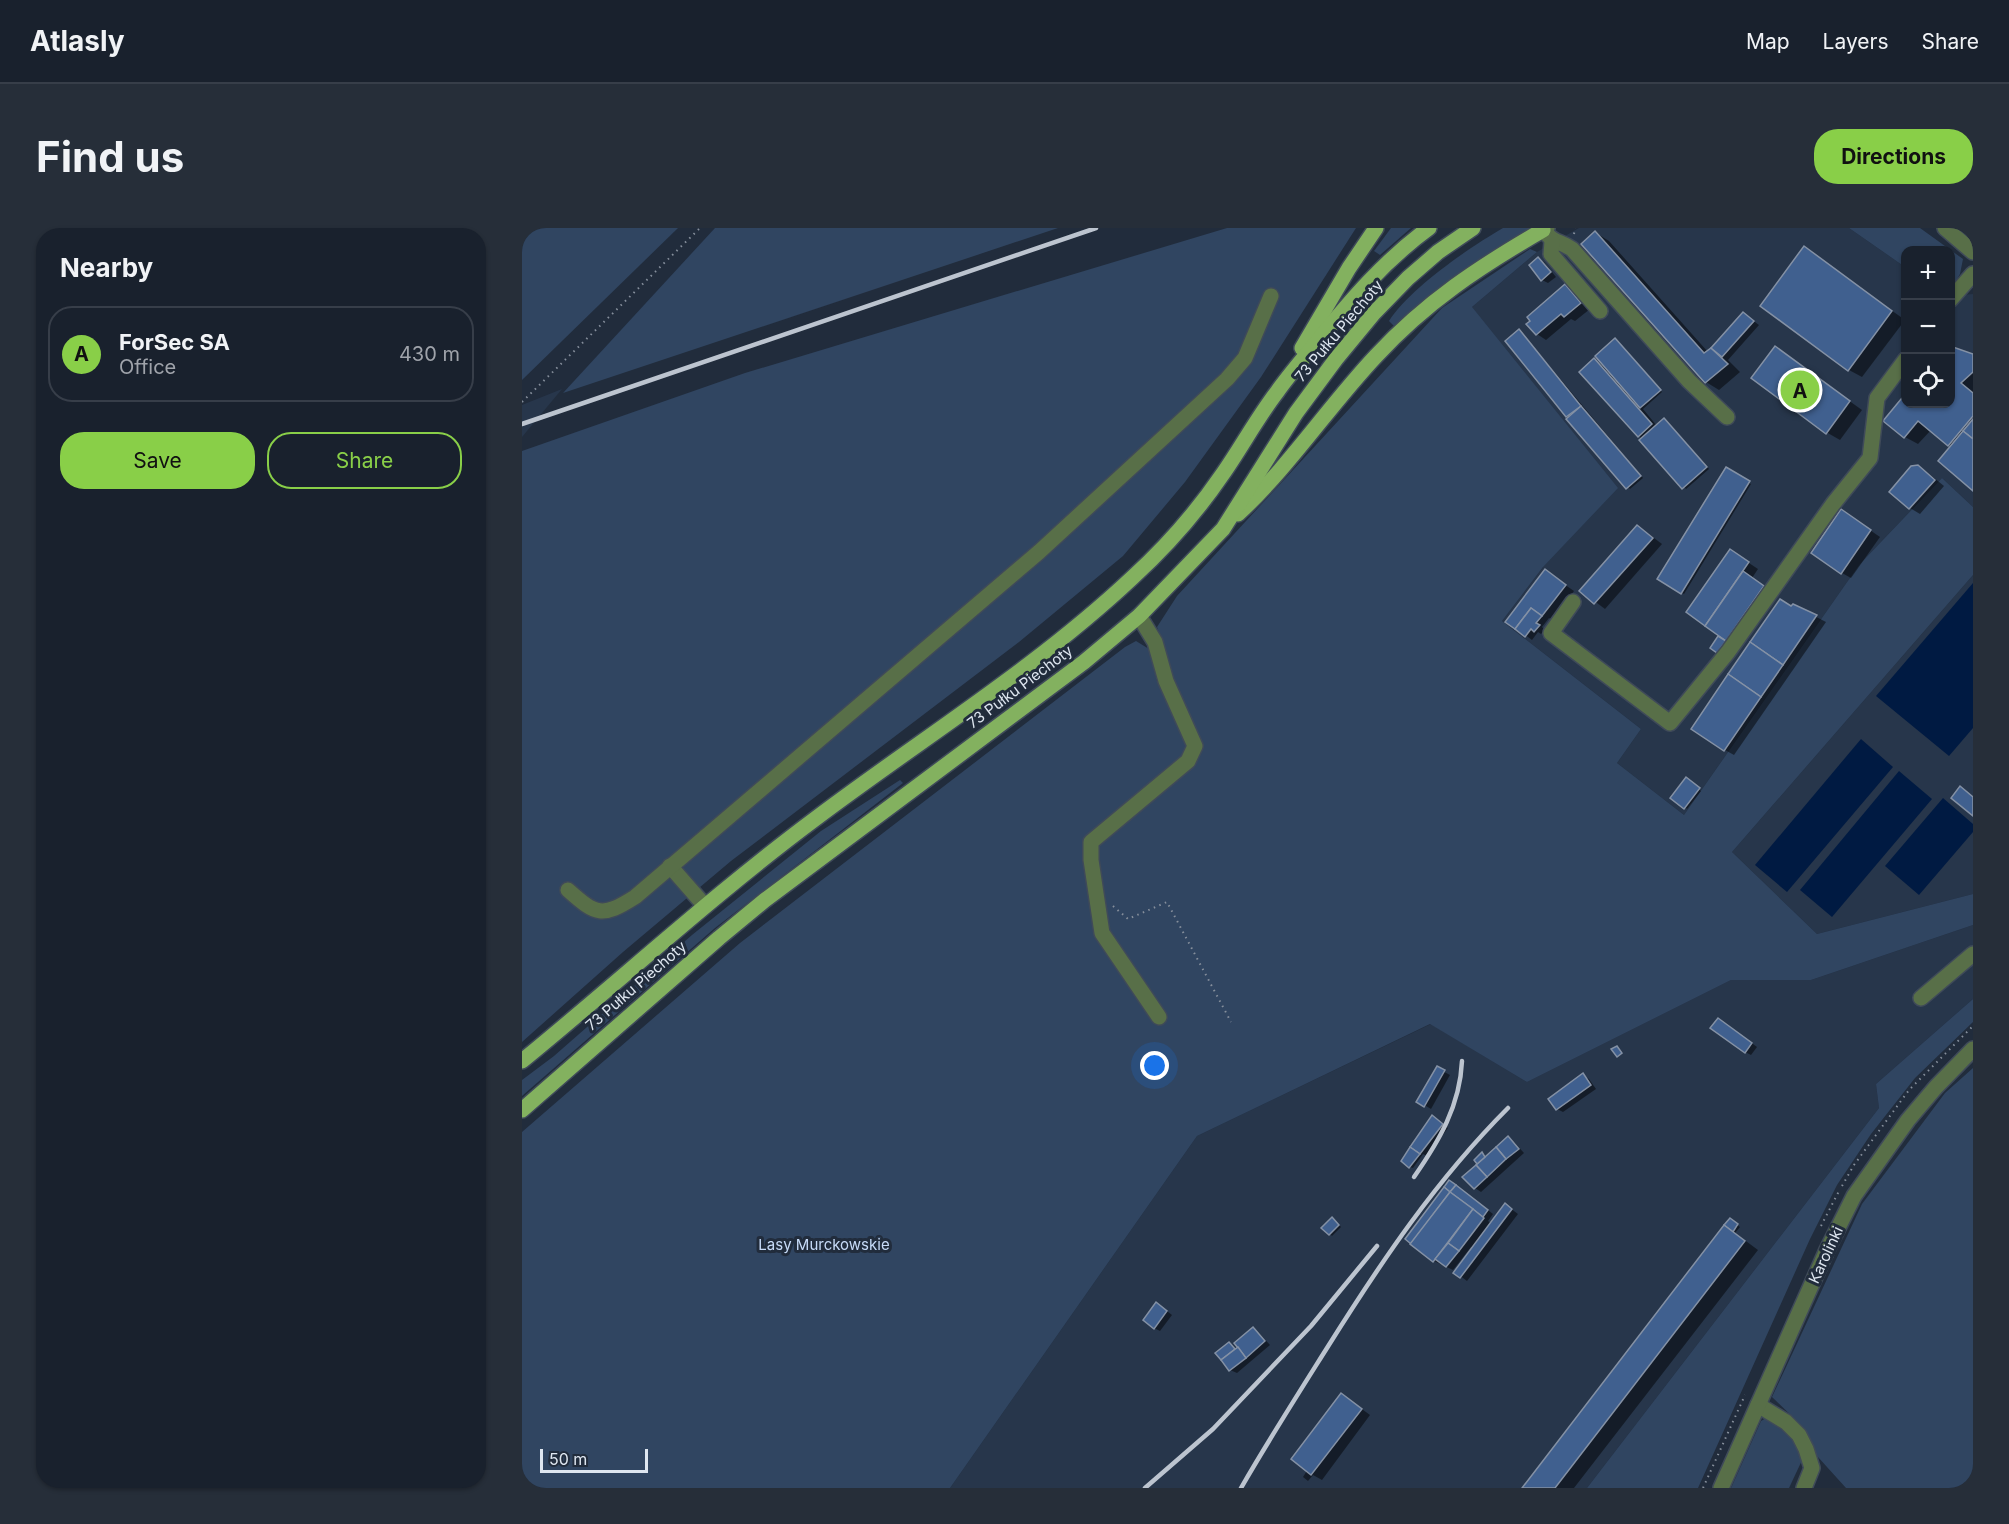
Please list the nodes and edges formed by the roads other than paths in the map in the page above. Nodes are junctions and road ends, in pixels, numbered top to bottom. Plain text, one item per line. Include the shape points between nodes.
1 (1376, 228) edge
2 (1429, 228) edge
3 (1473, 228) edge
4 (1945, 228) edge
5 (1548, 233) edge
6 (1973, 252) edge
7 (1973, 274) edge
8 (1955, 294) edge
9 (1271, 296) dead end
10 (1600, 310) dead end
11 (1901, 364) edge
12 (1277, 392) junction
13 (1727, 417) dead end
14 (1222, 529) junction
15 (1573, 602) dead end
16 (1139, 616) junction
17 (670, 866) junction
18 (568, 890) dead end
19 (705, 906) junction
20 (1973, 954) edge
21 (1921, 998) dead end
22 (1159, 1017) dead end
23 (1973, 1049) edge
24 (522, 1061) edge
25 (522, 1110) edge
26 (1758, 1405) junction
27 (1721, 1488) edge
28 (1804, 1488) edge

1 - 12 main road
2 - 12 main road, 73 Pułku Piechoty via 1353,298
3 - 14 main road, 73 Pułku Piechoty via 1438,252 1374,313 1296,414
4 - 6 street
5 - 10 street via 1551,254
5 - 13 street via 1572,249 1689,381
5 - 14 main road via 1475,270 1411,321 1375,357 1264,490
7 - 8 street
9 - 17 street via 1245,358 1227,379 1039,552
11 - 15 street via 1876,398 1870,458 1728,652 1670,723 1551,633
12 - 19 main road, 73 Pułku Piechoty via 1220,478 1176,534 1132,578 1076,628 815,819
14 - 16 main road, 73 Pułku Piechoty
16 - 22 street via 1155,642 1166,681 1195,746 1188,761 1091,842 1091,860 1102,933
16 - 25 main road, 73 Pułku Piechoty via 1084,662 765,900
17 - 18 street via 635,897 608,912 589,908
17 - 19 street
19 - 24 main road, 73 Pułku Piechoty
20 - 21 street
23 - 26 street, Karolinki via 1908,1120 1854,1196
26 - 27 street, Karolinki
26 - 28 street via 1786,1422 1803,1442 1812,1468

